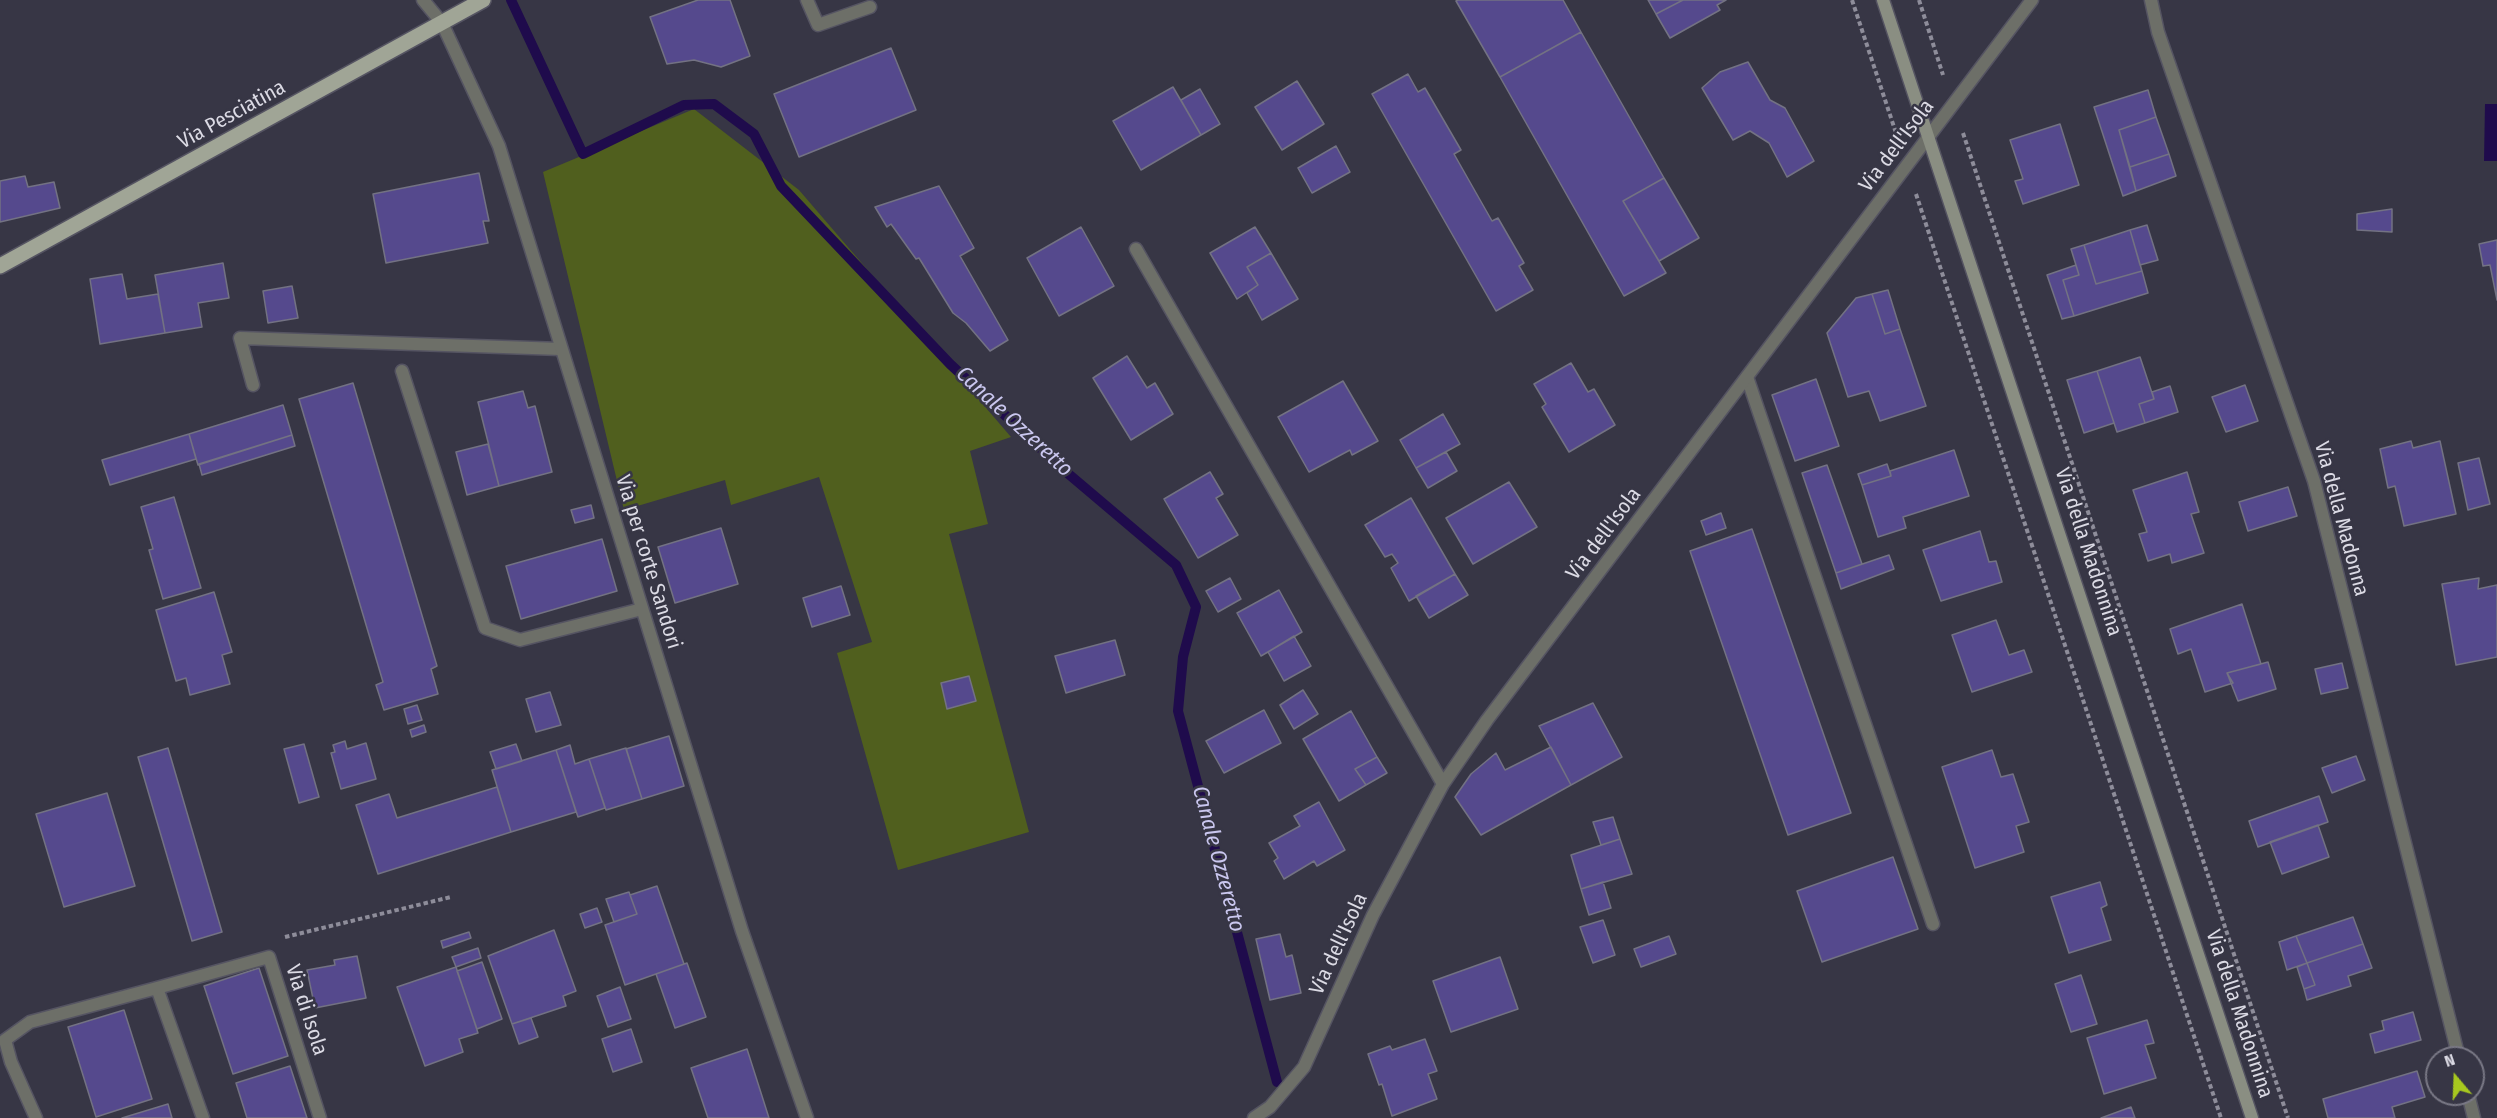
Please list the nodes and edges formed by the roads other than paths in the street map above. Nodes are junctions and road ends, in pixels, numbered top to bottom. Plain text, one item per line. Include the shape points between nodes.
1 (423, 0) edge
2 (483, 0) edge
3 (807, 0) edge
4 (1883, 0) edge
5 (2032, 0) edge
6 (2151, 0) edge
7 (870, 7) dead end
8 (441, 23) junction
9 (1928, 137) junction
10 (1136, 249) dead end
11 (0, 266) edge
12 (561, 349) junction
13 (402, 371) dead end
14 (1747, 377) junction
15 (253, 385) dead end
16 (642, 609) junction
17 (1443, 784) junction
18 (1933, 924) dead end
19 (157, 988) junction
20 (2456, 1046) edge
21 (36, 1118) edge
22 (203, 1118) edge
23 (320, 1118) edge
24 (807, 1118) edge
25 (1254, 1118) edge
26 (2252, 1118) edge

1 - 8 street, Via per corte Sandori
2 - 8 main road, Via Pesciatina
3 - 7 street via 818,26
4 - 9 street, Via della Madonnina
5 - 9 street, Via dell'Isola
6 - 20 street, Via della Madonna via 2158,32 2314,481
8 - 11 main road, Via Pesciatina
8 - 12 street, Via per corte Sandori via 499,147
9 - 14 street, Via dell'Isola
9 - 26 street, Via della Madonnina
10 - 17 street
12 - 15 street via 240,338
12 - 16 street, Via per corte Sandori
13 - 16 street via 485,628 520,640
14 - 17 street, Via dell'Isola via 1487,720
14 - 18 street
16 - 24 street, Via per corte Sandori via 742,931
17 - 25 street, Via dell'Isola via 1373,915 1304,1067 1270,1107
19 - 21 street, Via di Isola via 30,1022 5,1040
19 - 22 street
19 - 23 street, Via di Isola via 269,957

